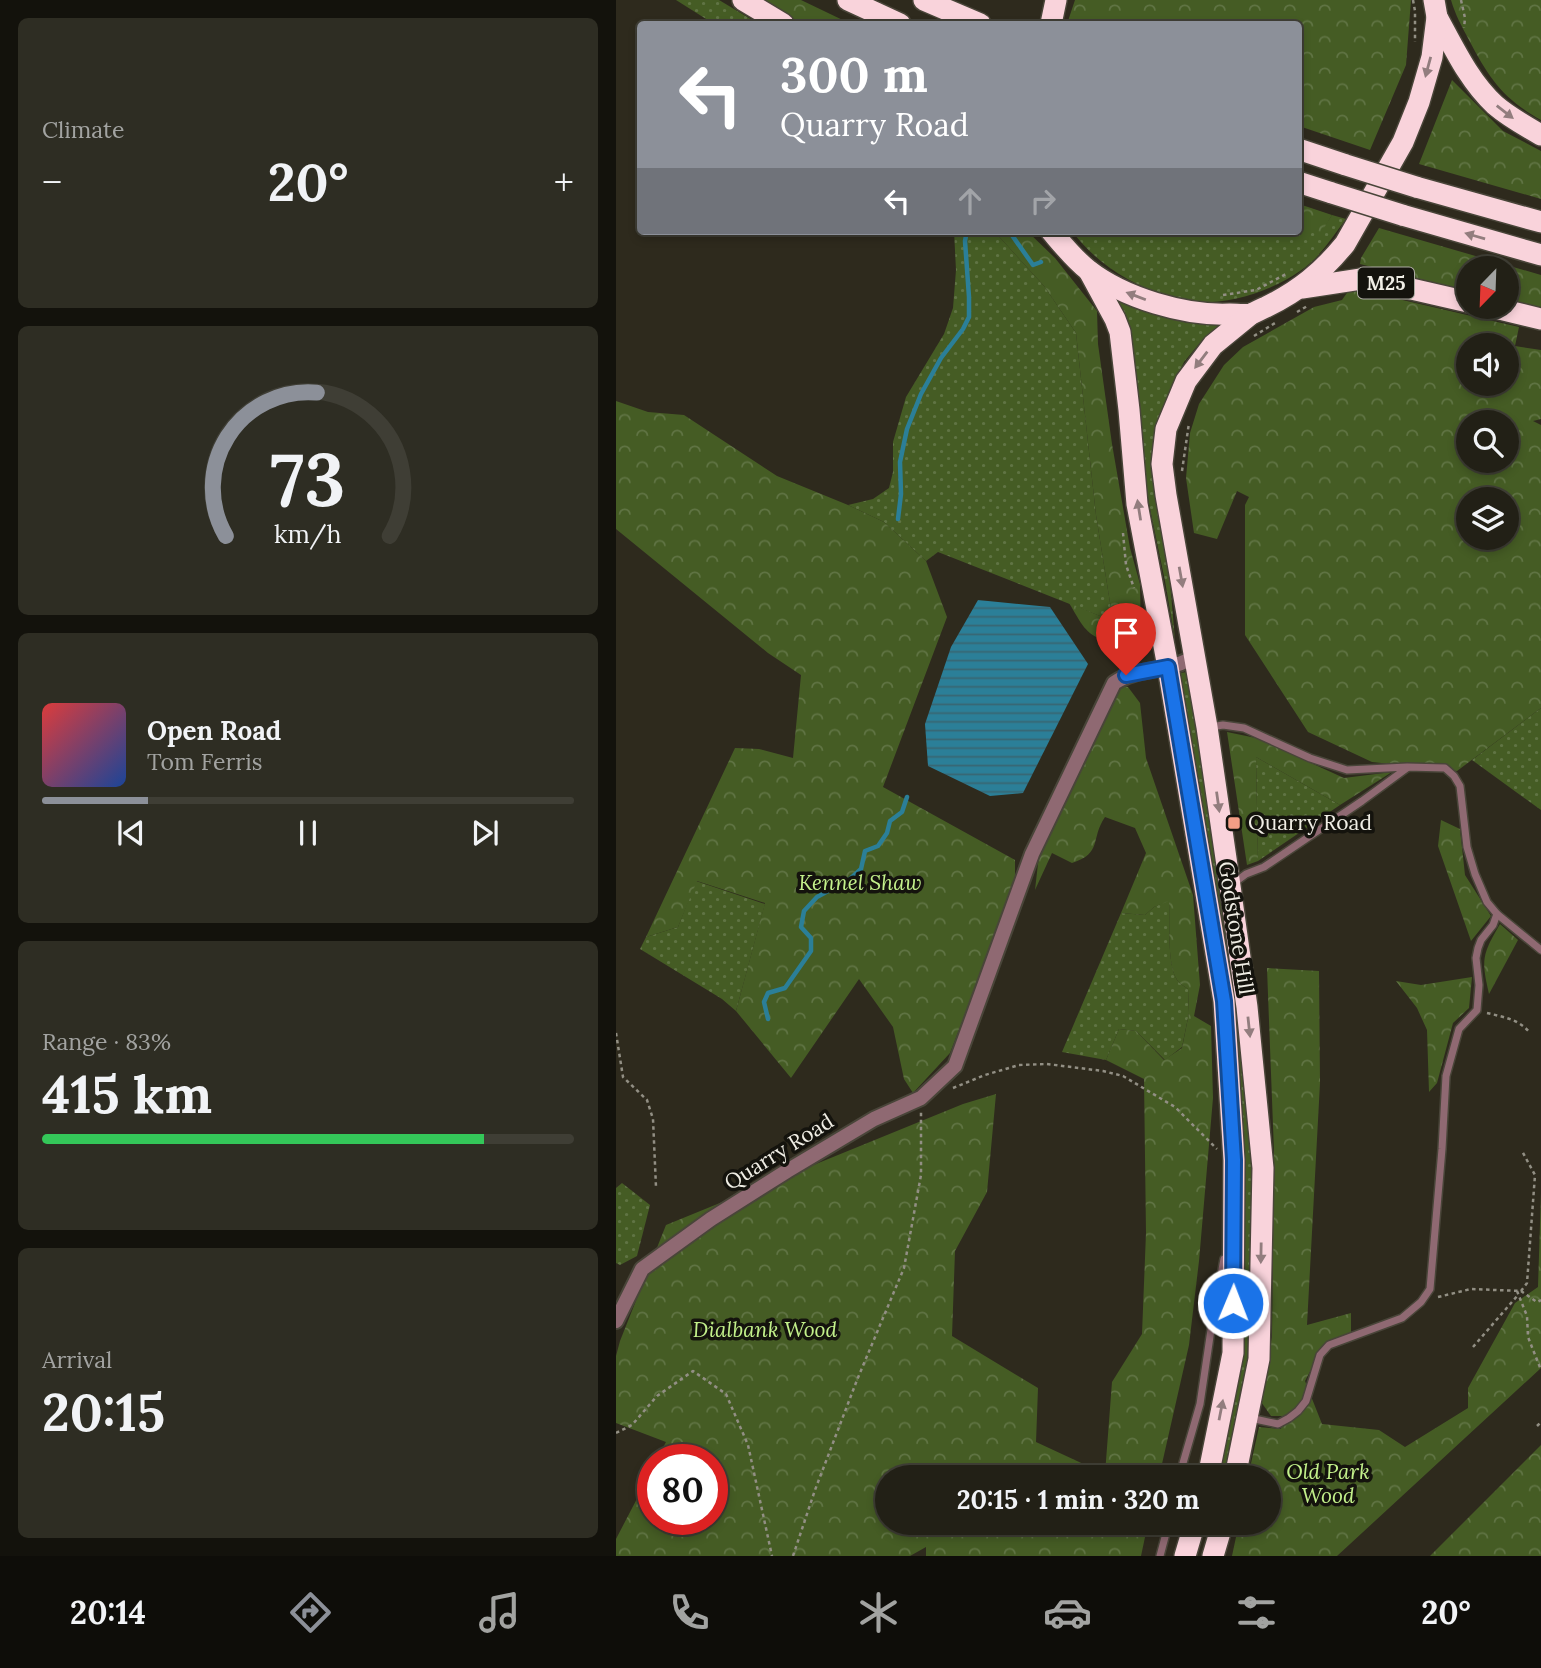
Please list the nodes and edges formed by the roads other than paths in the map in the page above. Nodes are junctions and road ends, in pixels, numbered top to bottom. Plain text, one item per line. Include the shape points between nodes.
1 (743, 0) edge
2 (848, 0) edge
3 (925, 0) edge
4 (1056, 0) edge
5 (1435, 9) edge
6 (777, 21) edge
7 (894, 21) edge
8 (973, 21) edge
9 (1052, 21) edge
10 (1541, 135) edge
11 (1302, 150) edge
12 (1302, 183) edge
13 (1541, 222) edge
14 (1054, 235) edge
15 (1541, 255) edge
16 (1089, 271) junction
17 (1306, 296) junction
18 (1456, 299) edge
19 (1251, 314) junction
20 (1519, 314) edge
21 (1541, 319) edge
22 (1195, 656) junction
23 (1168, 667) junction
24 (1207, 727) junction
25 (1407, 767) junction
26 (1230, 886) junction
27 (1497, 914) junction
28 (1541, 950) edge
29 (1234, 1227) junction
30 (616, 1321) edge
31 (1247, 1417) junction
32 (1182, 1465) edge
33 (1210, 1465) edge
34 (1237, 1465) edge
35 (1165, 1535) edge
36 (1191, 1535) edge
37 (1219, 1535) edge
38 (1160, 1556) edge
39 (1185, 1556) edge
40 (1213, 1556) edge

1 - 6 highway
2 - 7 highway
3 - 8 highway
4 - 9 highway
5 -> 10 highway via 1475,82 1495,104
5 -> 17 highway via 1432,57 1403,142 1345,244
11 - 13 highway, bridge
15 -> 12 highway, bridge
14 - 16 highway
19 -> 16 highway via 1193,313 1126,293
23 -> 16 highway, Godstone Hill via 1137,504 1119,332
17 - 18 highway, M25 via 1361,279
17 - 19 highway
19 -> 22 highway, Godstone Hill via 1213,345 1186,381 1166,429 1162,464
20 - 21 highway
22 - 23 street, Quarry Road
22 - 24 highway, Godstone Hill
23 - 29 highway, Godstone Hill via 1224,1001
23 - 30 street, Quarry Road via 1126,675 1114,683 1032,854 955,1066 921,1098 874,1119 787,1171 651,1262 642,1269
24 - 25 lane via 1244,728 1347,770
24 -> 26 highway, Godstone Hill
25 - 26 lane
25 - 27 lane via 1445,768 1454,776 1460,786 1475,874
26 -> 31 highway, Godstone Hill via 1263,1168 1259,1360
27 - 28 lane
27 - 31 lane via 1478,948 1477,1010 1459,1029 1446,1076 1430,1289 1402,1318 1329,1345 1320,1355 1306,1401 1289,1419 1278,1424
29 - 32 lane via 1200,1404
33 -> 29 highway, Godstone Hill via 1233,1353
31 - 34 highway, Godstone Hill
35 - 38 lane
36 - 39 highway
37 - 40 highway

